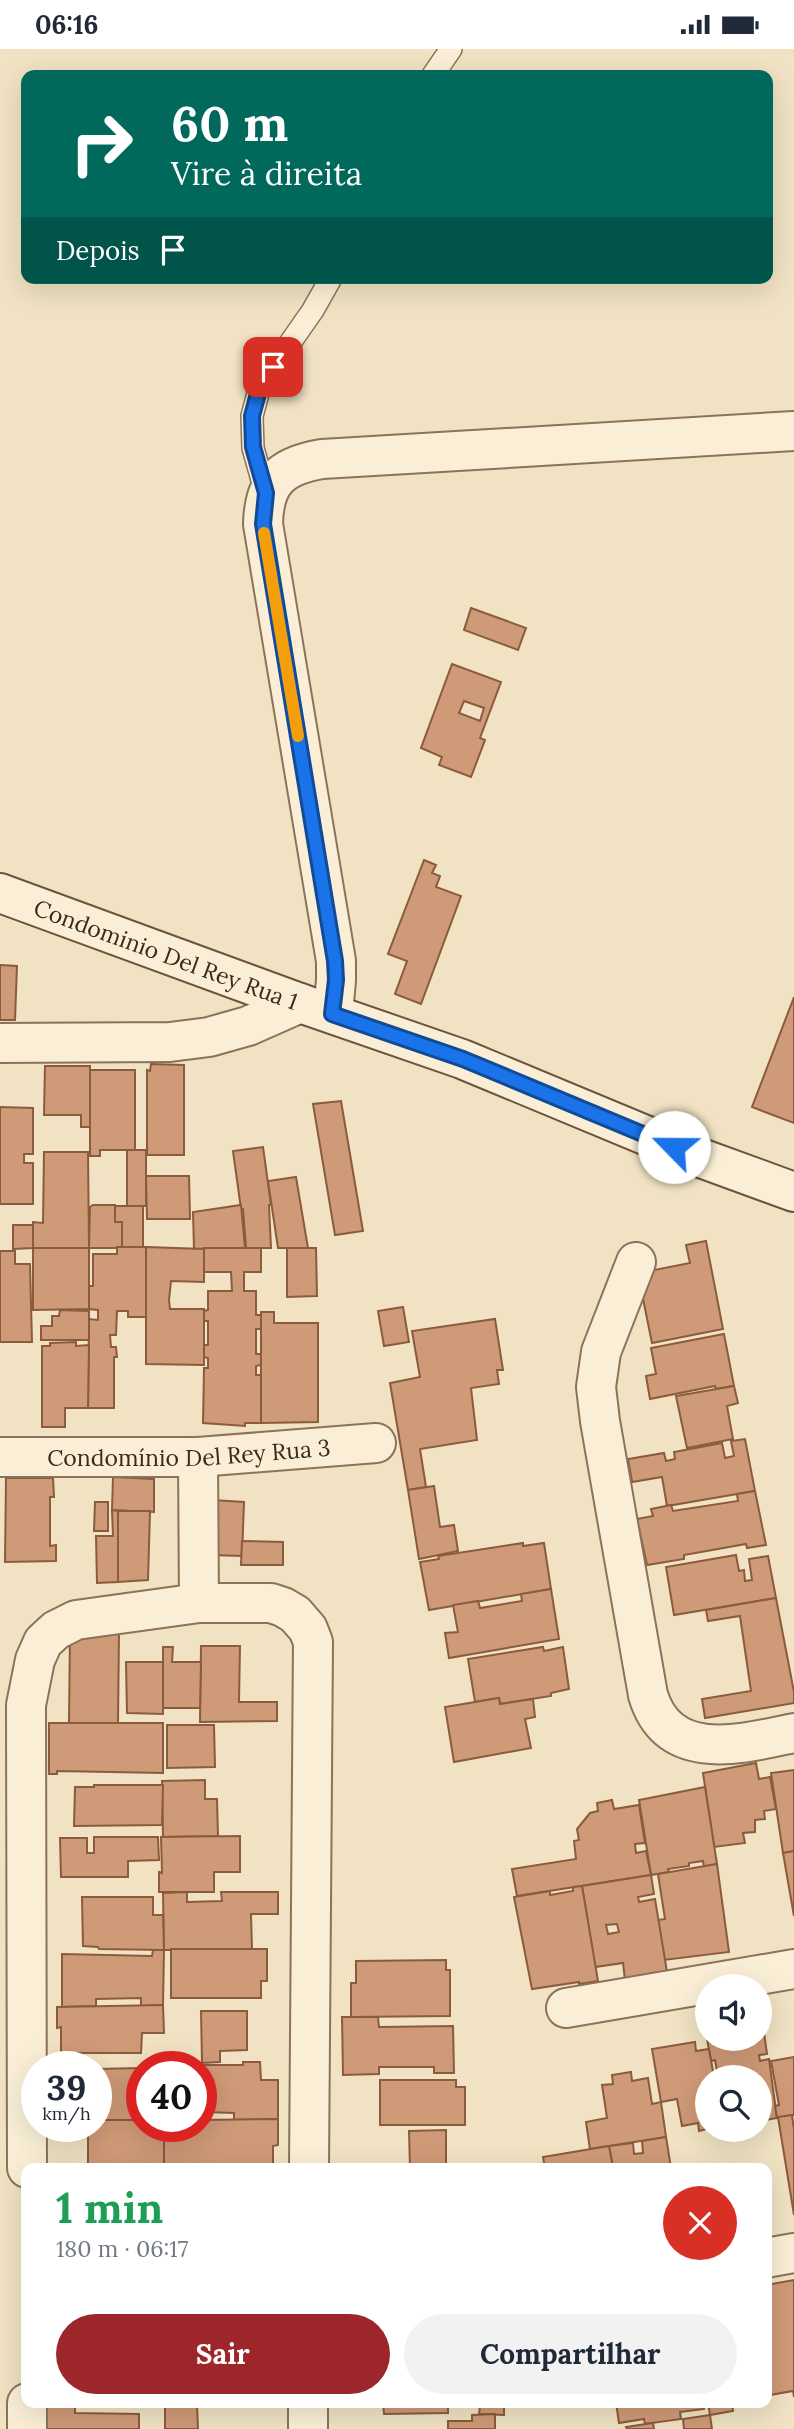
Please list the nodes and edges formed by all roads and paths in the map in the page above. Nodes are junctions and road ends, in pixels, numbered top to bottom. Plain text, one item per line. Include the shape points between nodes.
1 (451, 49) edge
2 (436, 70) edge
3 (328, 284) edge
4 (794, 431) edge
5 (266, 493) junction
6 (0, 893) edge
7 (316, 1009) junction
8 (0, 1043) edge
9 (794, 1192) edge
10 (636, 1262) dead end
11 (376, 1443) dead end
12 (0, 1457) edge
13 (198, 1457) junction
14 (199, 1603) junction
15 (794, 1733) edge
16 (794, 1969) edge
17 (566, 2008) dead end
18 (27, 2163) edge
19 (309, 2163) edge
20 (794, 2253) edge
21 (772, 2257) edge
22 (27, 2408) edge
23 (308, 2408) edge
24 (27, 2429) edge
25 (307, 2429) edge

1 - 2 lane
3 - 5 lane via 260,386 252,416 253,447
4 - 5 street via 322,459 290,468
5 - 7 street via 263,524 335,961 336,980
6 - 7 street, Condominio Del Rey Rua 1
7 - 8 street via 209,1037 170,1042
7 - 9 street, Condominio Del Rey Rua 1 via 463,1059
10 - 15 street via 601,1352 596,1387 653,1710 662,1724 703,1744 734,1745
11 - 13 street, Condomínio Del Rey Rua 3
12 - 13 street, Condomínio Del Rey Rua 3
13 - 14 street
14 - 18 street via 76,1620 43,1642 35,1660 26,1705
14 - 19 street via 284,1607 308,1629 313,1642
16 - 17 street
20 - 21 street
22 - 24 street
23 - 25 street

